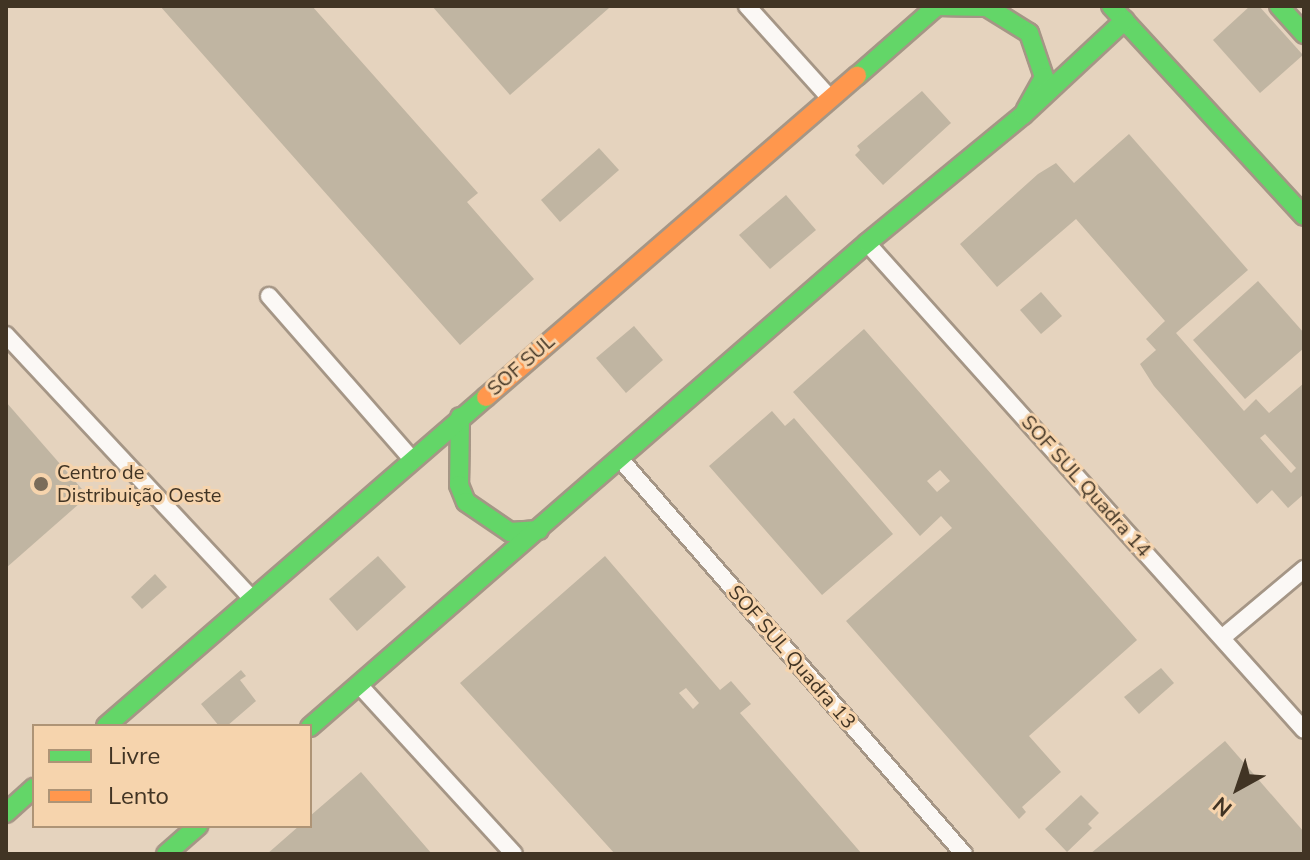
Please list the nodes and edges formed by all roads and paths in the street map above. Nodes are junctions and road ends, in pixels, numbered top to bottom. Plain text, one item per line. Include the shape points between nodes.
1 (747, 6) edge
2 (900, 6) edge
3 (937, 6) edge
4 (1111, 6) edge
5 (1279, 6) edge
6 (1125, 20) junction
7 (914, 25) junction
8 (1304, 34) edge
9 (830, 98) junction
10 (1023, 115) junction
11 (1277, 185) junction
12 (1304, 187) edge
13 (1304, 216) edge
14 (867, 243) junction
15 (269, 296) dead end
16 (6, 335) edge
17 (460, 417) junction
18 (412, 460) junction
19 (621, 460) junction
20 (539, 530) junction
21 (1304, 569) edge
22 (253, 599) junction
23 (1223, 637) junction
24 (359, 684) junction
25 (108, 724) edge
26 (312, 725) edge
27 (1304, 730) edge
28 (32, 790) edge
29 (6, 813) edge
30 (177, 828) edge
31 (196, 828) edge
32 (165, 854) edge
33 (514, 854) edge
34 (964, 854) edge

1 - 9 lane
2 - 7 lane
3 - 7 street, SOF SUL
3 - 10 street via 987,7 1029,33 1044,77
4 - 6 street
5 - 8 street
6 - 10 street
6 - 11 street
7 - 9 street, SOF SUL
9 - 17 street, SOF SUL
10 - 14 street
11 - 12 street
11 - 13 street
14 - 19 street
14 - 23 lane, SOF SUL Quadra 14
15 - 18 lane
16 - 22 lane
17 - 18 street, SOF SUL
17 - 20 street via 459,485 466,502 510,532
18 - 22 street, SOF SUL
19 - 20 street
19 - 34 lane, SOF SUL Quadra 13
20 - 24 street
21 - 23 lane
22 - 25 street, SOF SUL
23 - 27 lane, SOF SUL Quadra 14
24 - 26 street
24 - 33 lane
28 - 29 street
30 - 32 street
31 - 32 street

